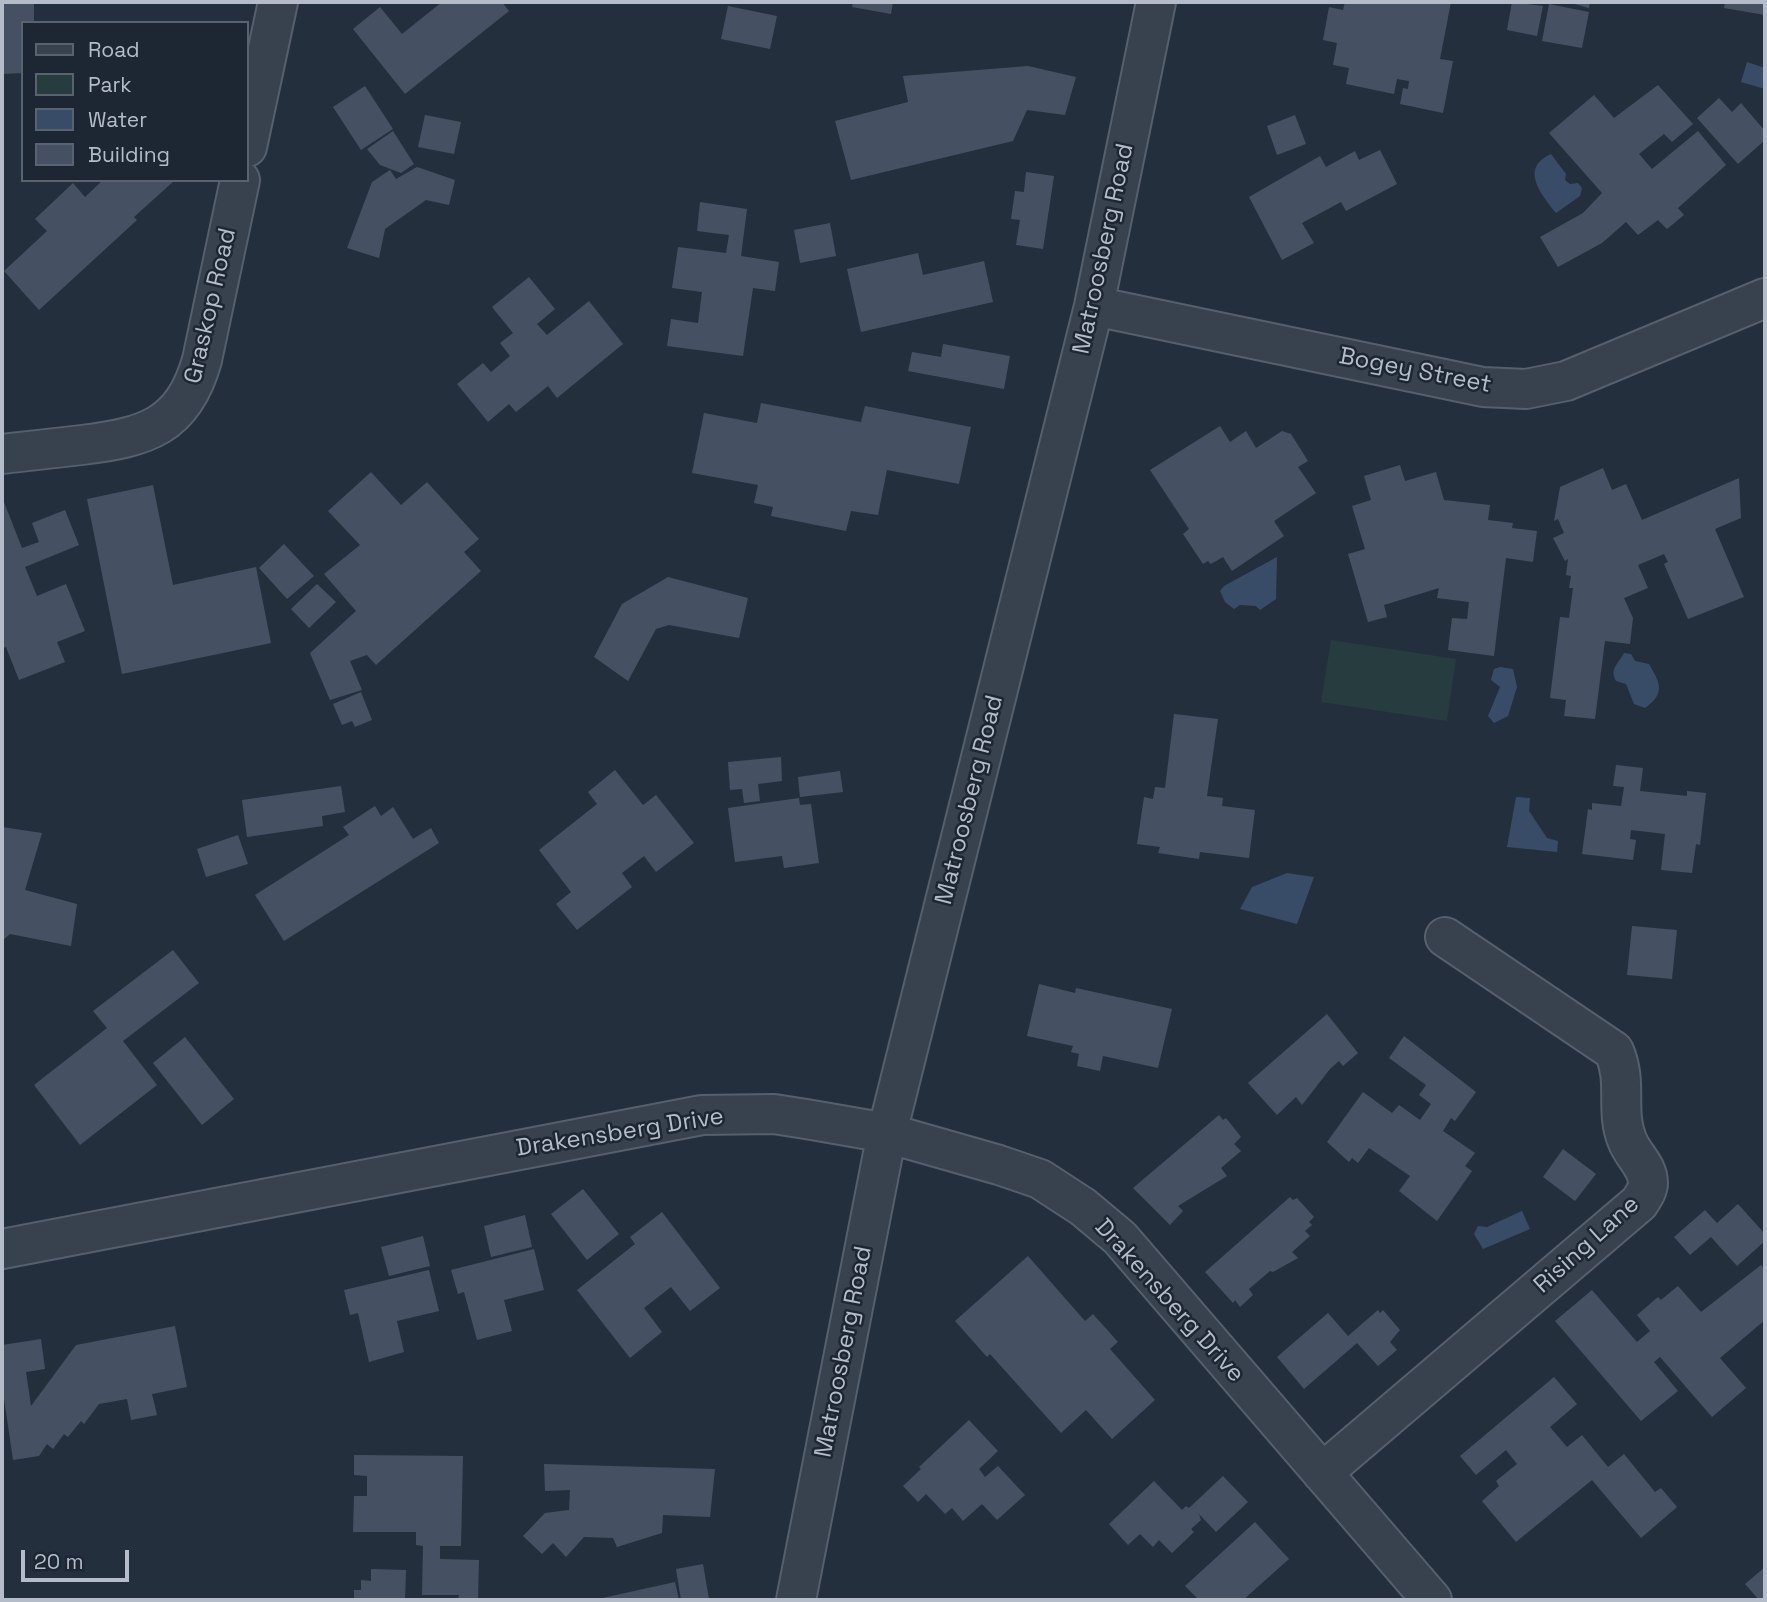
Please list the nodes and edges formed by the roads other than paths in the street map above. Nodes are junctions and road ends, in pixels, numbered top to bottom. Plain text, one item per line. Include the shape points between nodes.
1 (278, 2) edge
2 (1156, 2) edge
3 (248, 142) edge
4 (240, 182) edge
5 (1765, 298) edge
6 (1094, 306) junction
7 (2, 454) edge
8 (1445, 937) dead end
9 (887, 1133) junction
10 (2, 1249) edge
11 (1322, 1473) junction
12 (796, 1600) edge
13 (1432, 1600) edge

1 - 3 street
2 - 6 street, Matroosberg Road
4 - 7 street, Graskop Road via 202,360 195,386 179,410 138,437
5 - 6 street, Bogey Street via 1566,381 1526,389 1483,387
6 - 9 street, Matroosberg Road
8 - 11 street, Rising Lane via 1614,1051 1622,1069 1622,1124 1627,1142 1646,1170 1649,1186 1639,1203
9 - 10 street, Drakensberg Drive via 774,1114 702,1115
9 - 11 street, Drakensberg Drive via 1040,1179 1083,1207 1120,1238
9 - 12 street, Matroosberg Road
11 - 13 street, Drakensberg Drive

